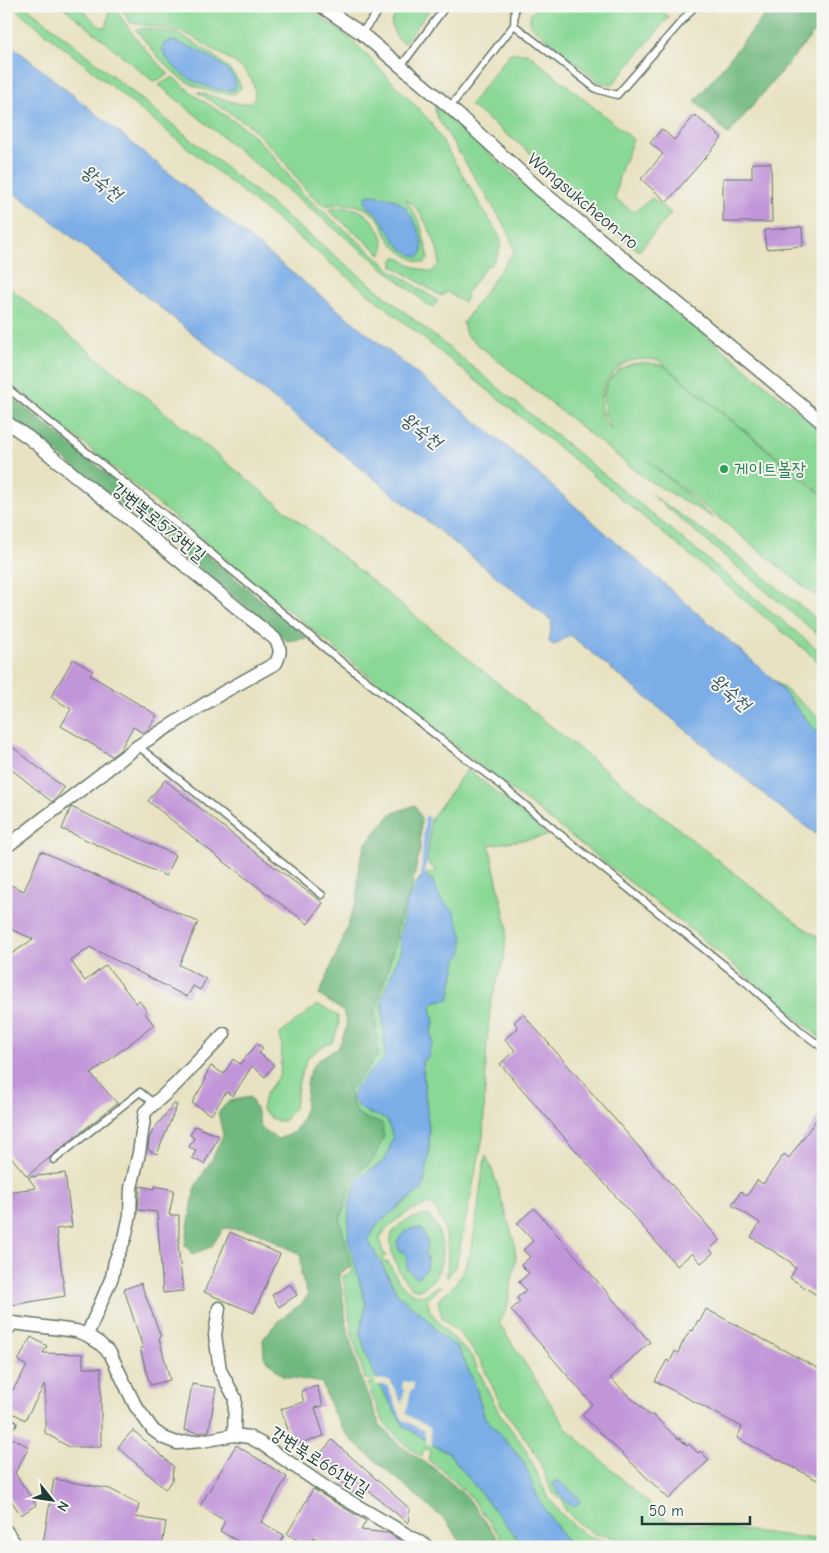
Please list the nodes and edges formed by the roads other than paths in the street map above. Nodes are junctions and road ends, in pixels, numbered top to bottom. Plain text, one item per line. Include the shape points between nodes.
1 (322, 6) edge
2 (383, 6) edge
3 (446, 6) edge
4 (515, 6) edge
5 (695, 6) edge
6 (514, 25) junction
7 (361, 33) junction
8 (401, 66) junction
9 (450, 107) junction
10 (6, 387) edge
11 (6, 422) edge
12 (823, 423) edge
13 (138, 746) junction
14 (6, 848) edge
15 (322, 895) dead end
16 (224, 1034) dead end
17 (823, 1048) edge
18 (155, 1104) junction
19 (54, 1160) dead end
20 (219, 1308) dead end
21 (8, 1324) edge
22 (87, 1335) junction
23 (6, 1420) edge
24 (13, 1424) dead end
25 (234, 1435) junction
26 (6, 1532) edge
27 (17, 1547) edge
28 (428, 1547) edge

1 - 7 street, Wangsukcheon-ro
2 - 7 lane
3 - 8 lane
4 - 6 lane
5 - 6 lane via 617,95 596,89
6 - 9 lane
7 - 8 street, Wangsukcheon-ro
8 - 9 street, Wangsukcheon-ro
9 - 12 street, Wangsukcheon-ro via 538,188
10 - 17 lane via 327,650 502,785 748,984
11 - 13 street, 강변북로573번길 via 43,449 280,647 276,663
13 - 14 street
13 - 15 lane
16 - 18 street
18 - 19 lane via 140,1092
18 - 22 street via 145,1112 130,1188 130,1215 125,1238
20 - 25 street via 215,1335 220,1370 235,1398
21 - 22 street, 강변북로661번길
22 - 25 street, 강변북로661번길 via 110,1353 135,1405 153,1430 164,1438 176,1443
23 - 24 lane
25 - 28 street, 강변북로661번길 via 249,1437 262,1444 328,1489
26 - 27 street

